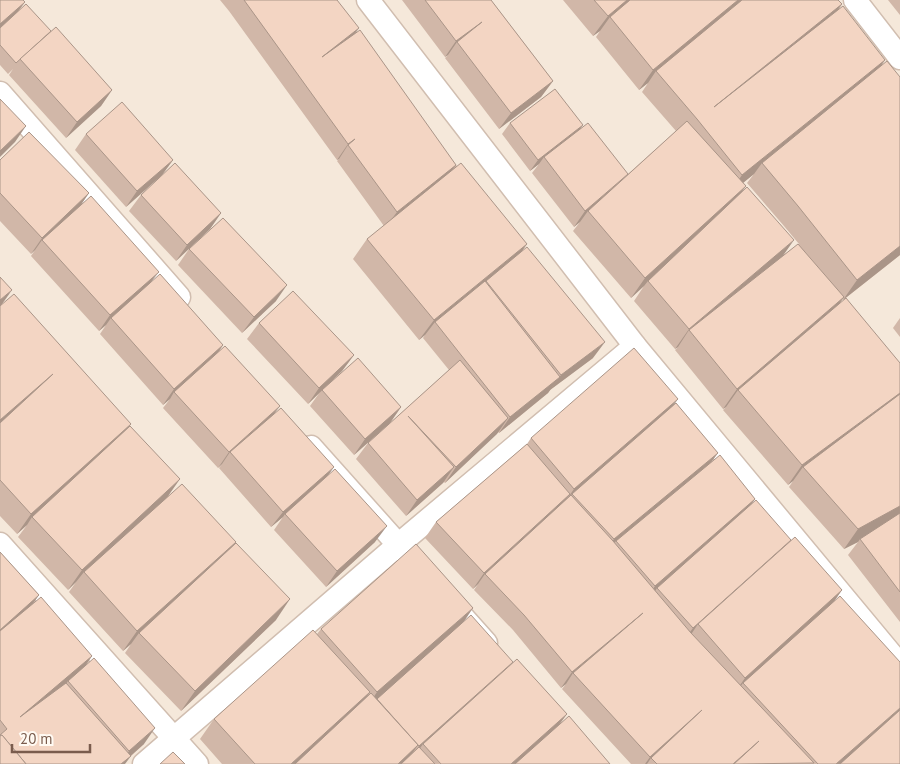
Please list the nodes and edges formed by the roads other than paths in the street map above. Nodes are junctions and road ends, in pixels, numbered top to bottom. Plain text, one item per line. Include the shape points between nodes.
1 (368, 0) edge
2 (855, 0) edge
3 (900, 58) edge
4 (0, 93) edge
5 (196, 315) edge
6 (635, 346) junction
7 (300, 434) edge
8 (0, 544) edge
9 (398, 545) junction
10 (503, 662) edge
11 (900, 665) edge
12 (174, 739) junction
13 (144, 764) edge
14 (197, 764) edge

1 - 6 street
2 - 3 street
4 - 5 street
6 - 9 street
6 - 11 street
7 - 9 street
8 - 12 street
9 - 10 street
9 - 12 street
12 - 13 street
12 - 14 street

